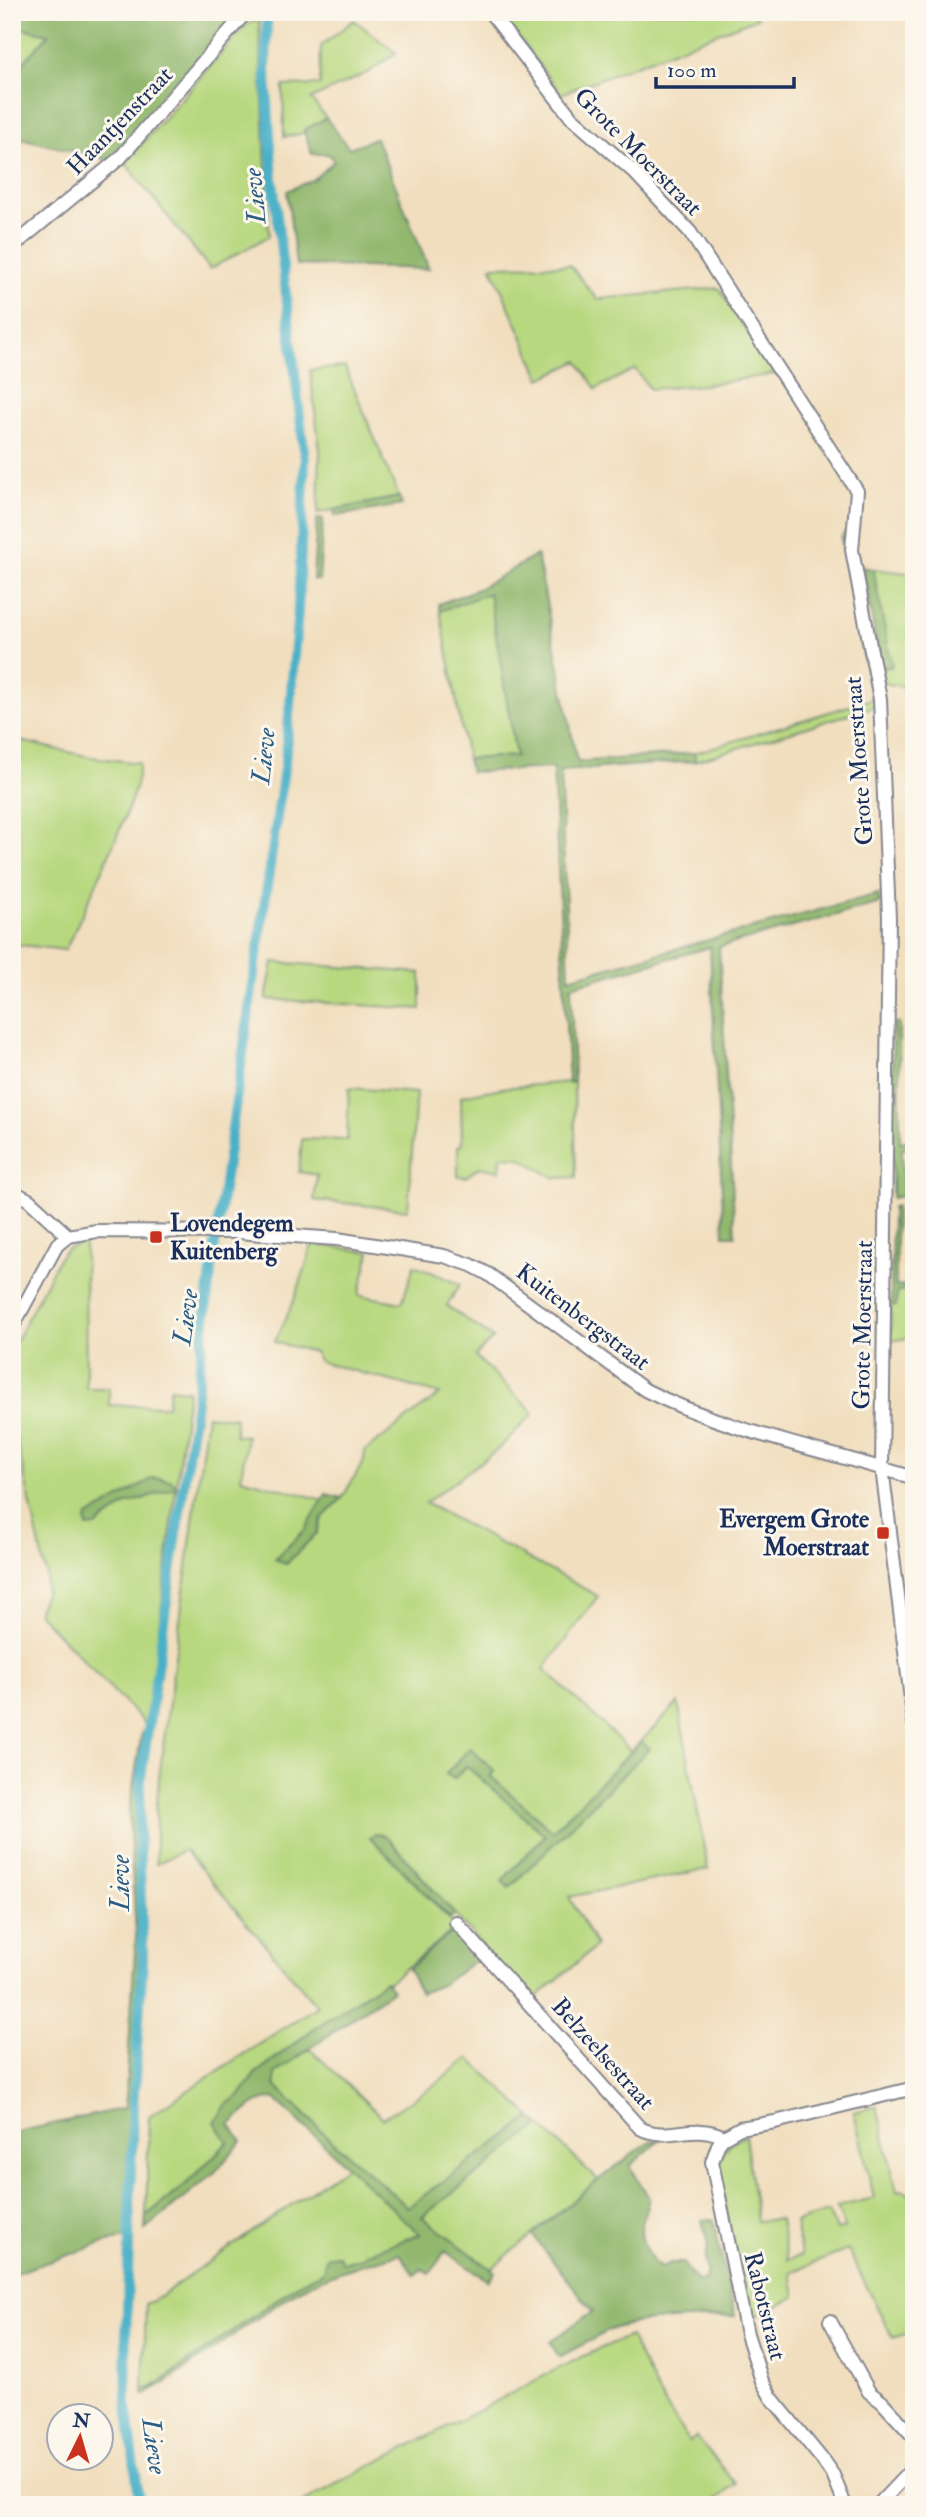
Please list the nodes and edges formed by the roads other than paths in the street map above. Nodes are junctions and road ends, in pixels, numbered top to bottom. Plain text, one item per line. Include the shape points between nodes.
1 (246, 12) edge
2 (490, 12) edge
3 (12, 247) edge
4 (12, 1191) edge
5 (68, 1236) junction
6 (12, 1328) edge
7 (882, 1468) junction
8 (914, 1478) edge
9 (914, 1723) edge
10 (456, 1922) dead end
11 (914, 2088) edge
12 (724, 2137) junction
13 (830, 2322) dead end
14 (914, 2437) edge
15 (914, 2467) edge
16 (845, 2505) edge
17 (878, 2505) edge

1 - 3 street, Haantjenstraat via 120,158
2 - 7 street, Grote Moerstraat via 571,117 634,172 690,232 856,491 852,550 880,699 889,918
4 - 5 street via 29,1200
5 - 6 street via 46,1263
5 - 7 street, Kuitenbergstraat via 97,1231 217,1231 307,1235 423,1251 471,1265 508,1287 646,1390 672,1403
7 - 8 street, Kuitenbergstraat
7 - 9 street, Grote Moerstraat
10 - 12 street, Belzeelsestraat via 640,2128 652,2134 704,2129
11 - 12 street via 740,2128
12 - 16 street, Rabotstraat via 714,2154 712,2170 751,2349 766,2389 833,2475
13 - 14 street via 869,2392
15 - 17 street

